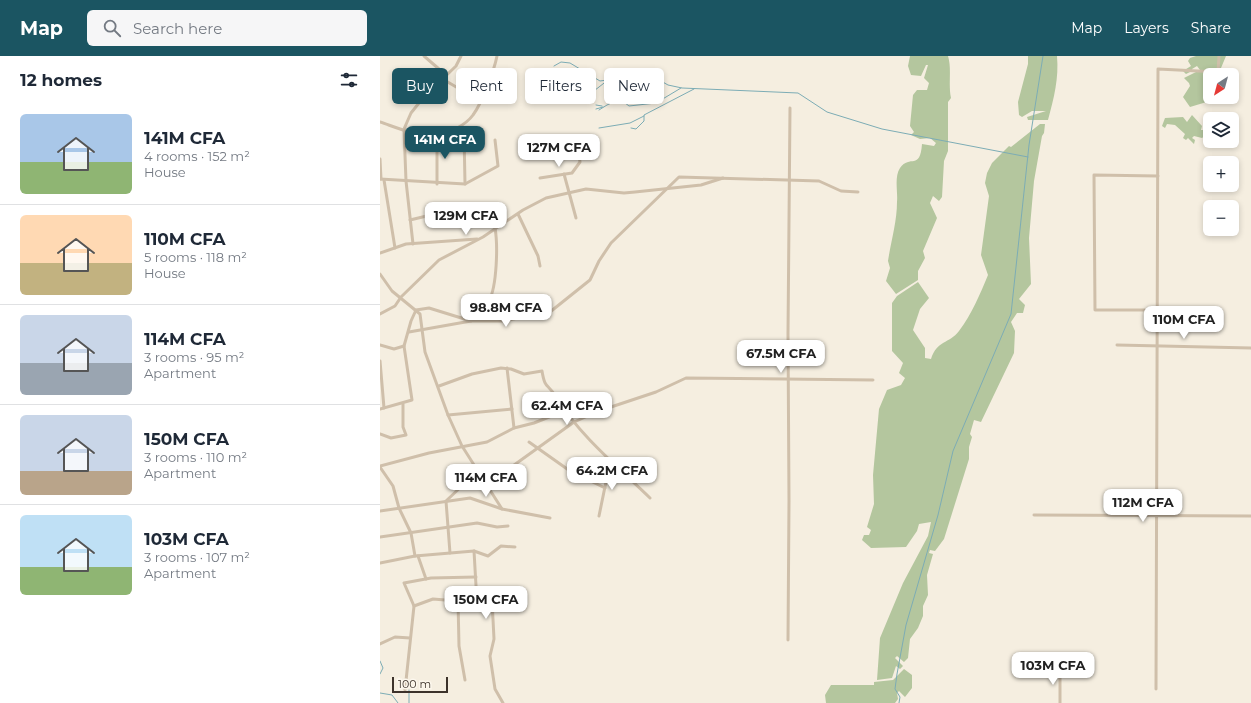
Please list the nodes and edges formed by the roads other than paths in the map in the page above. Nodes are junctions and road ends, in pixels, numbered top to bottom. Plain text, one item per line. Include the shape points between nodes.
1 (424, 56) edge
2 (461, 56) edge
3 (497, 56) edge
4 (1219, 56) edge
5 (436, 68) edge
6 (494, 68) edge
7 (448, 74) edge
8 (419, 104) edge
9 (478, 104) edge
10 (790, 108) dead end
11 (380, 122) edge
12 (453, 129) junction
13 (404, 130) junction
14 (437, 136) junction
15 (495, 140) dead end
16 (579, 155) dead end
17 (380, 159) edge
18 (564, 174) junction
19 (1158, 176) junction
20 (540, 178) dead end
21 (724, 178) junction
22 (790, 179) junction
23 (382, 180) edge
24 (406, 181) junction
25 (437, 184) junction
26 (465, 184) junction
27 (666, 189) junction
28 (858, 192) dead end
29 (569, 194) junction
30 (518, 214) junction
31 (576, 218) dead end
32 (410, 220) junction
33 (496, 229) junction
34 (480, 238) junction
35 (413, 244) junction
36 (395, 248) junction
37 (380, 253) edge
38 (540, 266) dead end
39 (380, 274) edge
40 (384, 280) junction
41 (380, 282) edge
42 (401, 297) junction
43 (416, 310) junction
44 (1158, 310) junction
45 (380, 314) edge
46 (471, 321) junction
47 (422, 331) junction
48 (409, 332) junction
49 (380, 345) edge
50 (1117, 345) dead end
51 (404, 346) junction
52 (1158, 347) junction
53 (1251, 348) edge
54 (380, 361) edge
55 (507, 368) junction
56 (788, 378) junction
57 (873, 380) dead end
58 (439, 386) junction
59 (403, 404) junction
60 (382, 408) edge
61 (512, 409) junction
62 (564, 411) junction
63 (599, 411) junction
64 (448, 415) junction
65 (574, 422) junction
66 (514, 428) junction
67 (380, 434) edge
68 (529, 442) dead end
69 (462, 446) junction
70 (539, 448) junction
71 (612, 462) junction
72 (380, 466) edge
73 (483, 479) junction
74 (605, 488) junction
75 (650, 498) dead end
76 (446, 501) junction
77 (399, 508) junction
78 (502, 509) junction
79 (380, 511) edge
80 (1034, 515) dead end
81 (599, 516) dead end
82 (1155, 516) junction
83 (1251, 516) edge
84 (550, 518) dead end
85 (508, 526) dead end
86 (448, 527) junction
87 (411, 533) junction
88 (380, 537) edge
89 (514, 547) dead end
90 (474, 551) junction
91 (450, 553) junction
92 (416, 556) junction
93 (380, 563) edge
94 (476, 577) junction
95 (426, 579) junction
96 (516, 596) dead end
97 (492, 600) junction
98 (458, 601) junction
99 (477, 603) junction
100 (414, 606) junction
101 (410, 638) junction
102 (788, 640) dead end
103 (380, 644) edge
104 (1060, 669) dead end
105 (465, 680) dead end
106 (1156, 689) dead end
107 (405, 690) dead end
108 (502, 703) edge
109 (1060, 703) edge

1 - 5 street
2 - 7 street
3 - 6 street
4 - 19 street via 1218,72 1158,69
8 - 13 street via 411,113
9 - 12 street via 472,116
10 - 22 street
11 - 13 street
12 - 14 street
12 - 26 street via 464,133
13 - 14 street
13 - 24 street
14 - 25 street
15 - 26 street via 498,166
16 - 18 street via 580,162 572,173
17 - 23 street
18 - 20 street
18 - 29 street
19 - 44 street
19 - 44 street via 1094,175 1095,310
21 - 22 street
21 - 27 street via 701,185
21 - 27 street via 679,177
22 - 28 street via 819,180 841,191
22 - 56 street
23 - 24 street
23 - 36 street
24 - 25 street
24 - 32 street
25 - 26 street
27 - 29 street via 624,193 586,189
27 - 46 street via 611,243 590,280 556,308 546,314
29 - 30 street via 546,198
29 - 31 street
30 - 33 street
30 - 38 street via 538,256
32 - 33 street via 468,206 485,206
32 - 35 street
33 - 34 street
33 - 46 street via 496,264 491,297 483,311
34 - 35 street
34 - 42 street via 440,260
35 - 36 street
36 - 37 street
39 - 40 street
40 - 41 street
40 - 42 street via 392,291
42 - 43 street
42 - 45 street via 395,306
43 - 46 street via 429,308
43 - 47 street via 420,314
43 - 48 street
44 - 52 street
46 - 47 street
47 - 48 street
47 - 58 street via 425,352
48 - 51 street
49 - 51 street via 394,349
50 - 52 street
51 - 59 street via 412,400
52 - 53 street
52 - 82 street
54 - 60 street
55 - 58 street via 478,372
55 - 61 street
55 - 62 street via 524,374 542,371 544,384 554,393
56 - 57 street
56 - 63 street via 686,378 656,392
56 - 102 street
58 - 64 street
59 - 60 street
59 - 67 street via 403,427 406,435 391,438
61 - 64 street
61 - 66 street
62 - 63 street
62 - 65 street
62 - 66 street
63 - 65 street
64 - 69 street
65 - 70 street
65 - 71 street
66 - 69 street via 487,442
68 - 70 street
69 - 72 street
69 - 73 street
70 - 73 street via 503,473
70 - 74 street via 570,471
71 - 74 street
71 - 75 street
72 - 77 street via 393,486
73 - 76 street via 464,484
73 - 78 street
74 - 81 street
76 - 77 street
76 - 78 street via 470,498
76 - 86 street
77 - 79 street
77 - 87 street
78 - 84 street
80 - 82 street
82 - 83 street
82 - 106 street
85 - 86 street via 497,527 477,523
86 - 87 street
86 - 91 street
87 - 88 street
87 - 92 street
89 - 90 street via 501,546 488,556
90 - 91 street
90 - 94 street
91 - 92 street
92 - 93 street
92 - 95 street
94 - 95 street
94 - 99 street
95 - 100 street via 404,583
96 - 97 street
97 - 99 street
97 - 108 street via 494,639 490,656 495,689
98 - 99 street
98 - 100 street via 433,599
98 - 105 street via 459,646
100 - 101 street
101 - 103 street via 396,637
101 - 107 street
104 - 109 street

